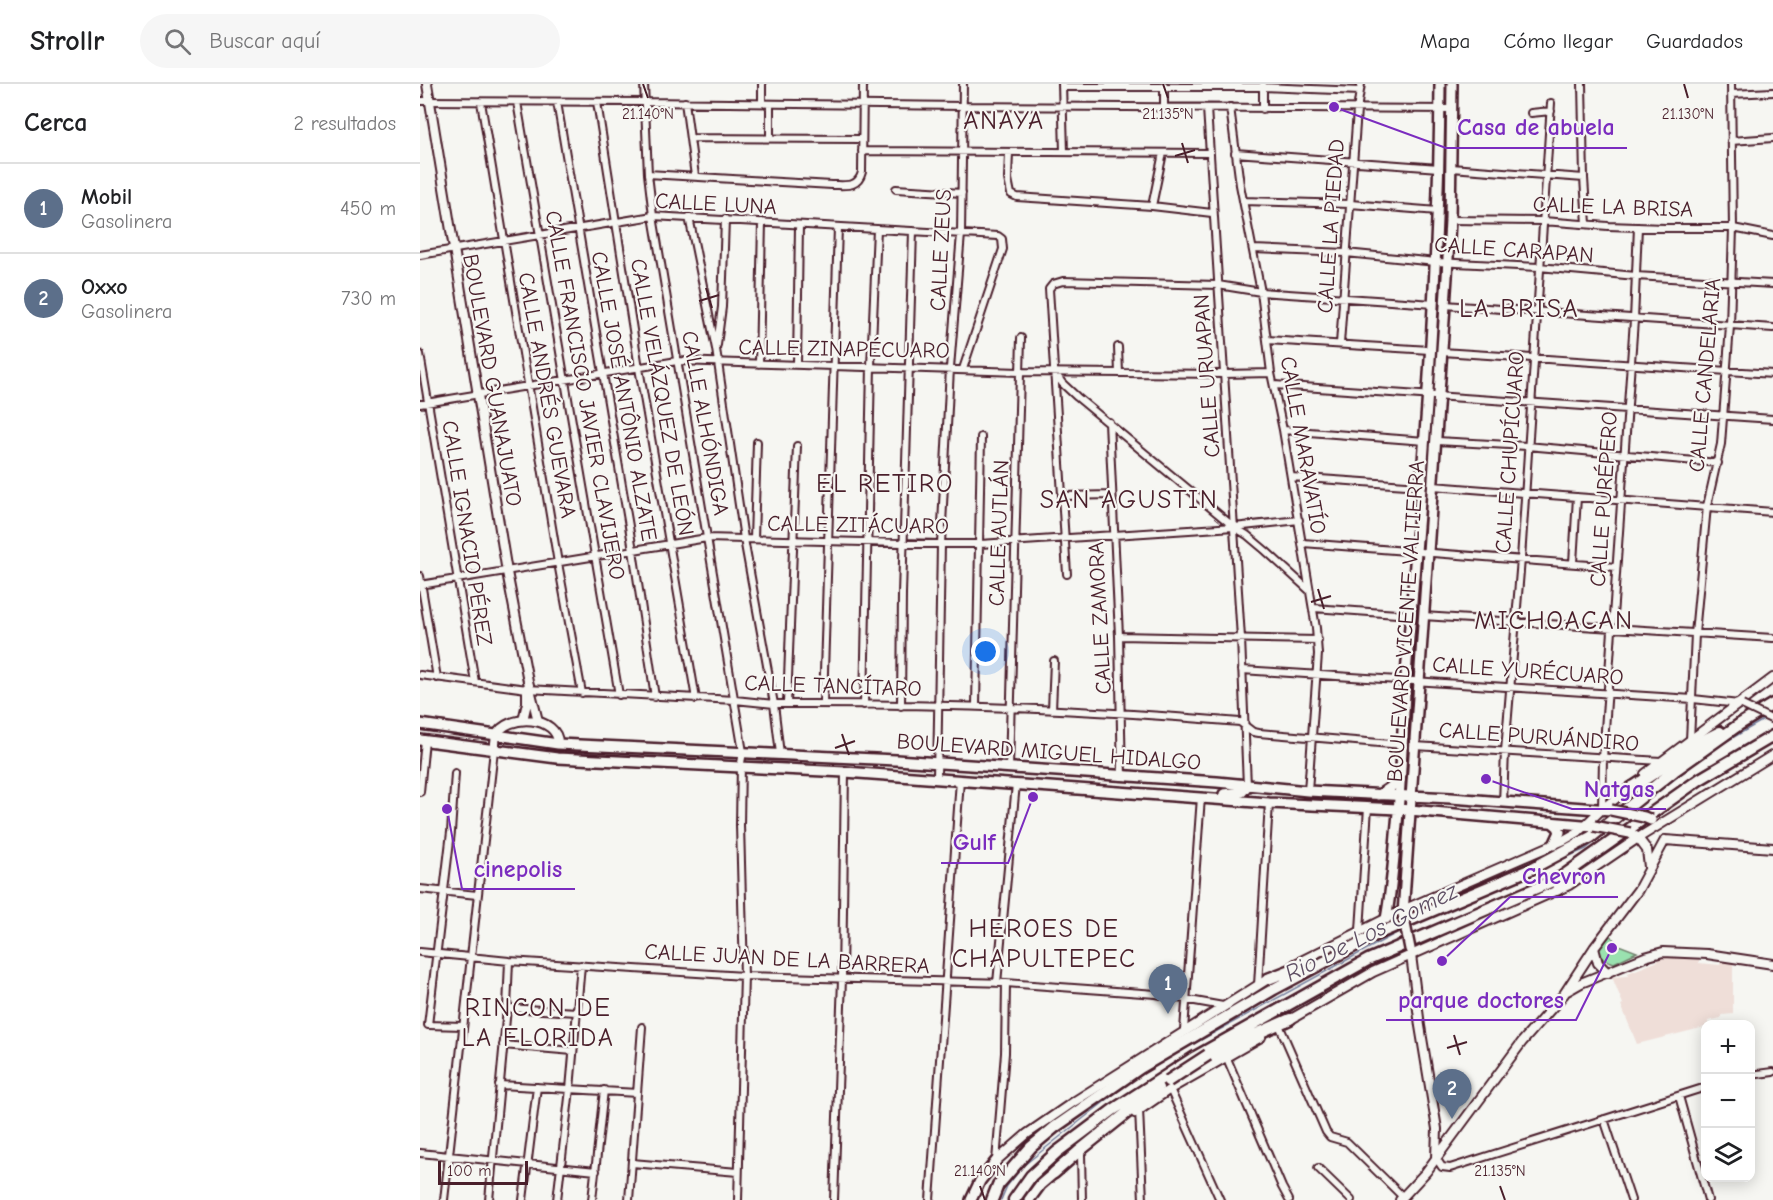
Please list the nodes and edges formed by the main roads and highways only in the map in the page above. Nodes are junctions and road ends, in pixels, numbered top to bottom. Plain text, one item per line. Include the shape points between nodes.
1 (1440, 84) edge
2 (1452, 84) edge
3 (1773, 704) edge
4 (420, 723) edge
5 (1740, 724) junction
6 (1773, 736) edge
7 (423, 740) edge
8 (558, 744) junction
9 (499, 750) junction
10 (1413, 768) junction
11 (1401, 776) junction
12 (1247, 786) junction
13 (1630, 789) road end
14 (1379, 795) junction
15 (1400, 795) junction
16 (1412, 796) junction
17 (1204, 797) junction
18 (1426, 797) junction
19 (1381, 808) junction
20 (1398, 809) junction
21 (1411, 810) junction
22 (1552, 822) junction
23 (1654, 824) road end
24 (1397, 825) junction
25 (1631, 835) junction
26 (1554, 845) road end
27 (1557, 891) road end
28 (1391, 895) junction
29 (1404, 897) junction
30 (1386, 919) road end
31 (1358, 945) junction
32 (1410, 952) road end
33 (1338, 977) junction
34 (1268, 979) road end
35 (1290, 1019) road end
36 (1151, 1085) junction
37 (996, 1161) road end
38 (1054, 1173) joint
39 (998, 1185) junction
40 (971, 1200) edge
41 (985, 1200) edge
42 (992, 1200) edge
43 (1014, 1200) edge
44 (1029, 1200) edge

1 - 11 main road, BOULEVARD VICENTE VALTIERRA via 1434,304
2 - 10 main road, BOULEVARD VICENTE VALTIERRA via 1448,263
3 - 5 main road
4 - 8 main road, BOULEVARD MIGUEL HIDALGO
5 - 13 main road via 1706,739
5 - 31 main road via 1591,837 1531,869
6 - 25 main road via 1700,779
7 - 9 main road, BOULEVARD MIGUEL HIDALGO
8 - 9 main road via 551,752
8 - 12 main road, BOULEVARD MIGUEL HIDALGO via 938,763
9 - 17 main road, BOULEVARD MIGUEL HIDALGO via 557,758 845,772
10 - 16 main road, BOULEVARD VICENTE VALTIERRA
10 - 18 main road
11 - 14 main road
11 - 15 main road, BOULEVARD VICENTE VALTIERRA
12 - 14 main road, BOULEVARD MIGUEL HIDALGO
12 - 17 main road via 1242,792
14 - 15 main road, BOULEVARD MIGUEL HIDALGO
15 - 16 main road, BOULEVARD MIGUEL HIDALGO
15 - 20 main road, BOULEVARD VICENTE VALTIERRA
16 - 18 main road, BOULEVARD MIGUEL HIDALGO
16 - 21 main road, BOULEVARD VICENTE VALTIERRA
17 - 19 main road, BOULEVARD MIGUEL HIDALGO
18 - 23 main road, BOULEVARD MIGUEL HIDALGO, bridge via 1606,809 1644,817
19 - 20 main road, BOULEVARD MIGUEL HIDALGO
19 - 24 main road
20 - 21 main road, BOULEVARD MIGUEL HIDALGO
20 - 24 main road, BOULEVARD VICENTE VALTIERRA
21 - 22 main road, BOULEVARD MIGUEL HIDALGO
21 - 29 main road, BOULEVARD VICENTE VALTIERRA
22 - 25 main road, BOULEVARD MIGUEL HIDALGO, bridge via 1590,825
22 - 26 main road via 1560,832
24 - 28 main road, BOULEVARD VICENTE VALTIERRA
25 - 27 main road
25 - 33 main road via 1560,878
28 - 29 main road via 1396,899
28 - 30 main road, BOULEVARD VICENTE VALTIERRA
29 - 32 main road, BOULEVARD VICENTE VALTIERRA, bridge
31 - 34 main road
31 - 39 main road via 1140,1068 1055,1127 1020,1158
33 - 36 main road
33 - 38 main road, bridge via 1310,998 1208,1055
35 - 36 main road
36 - 43 main road via 1057,1152 1031,1176
37 - 40 main road
38 - 44 main road
39 - 41 main road
39 - 42 main road

